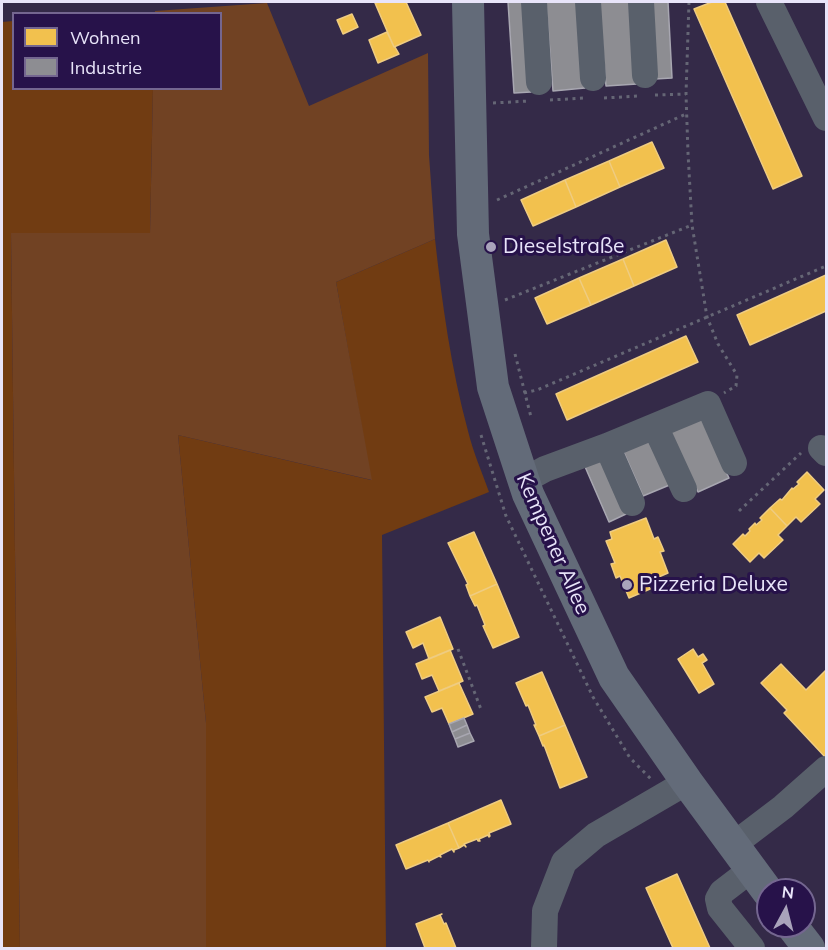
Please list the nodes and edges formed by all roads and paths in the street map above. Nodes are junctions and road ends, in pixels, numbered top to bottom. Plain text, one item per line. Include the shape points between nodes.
1 (468, 2) edge
2 (534, 2) edge
3 (588, 2) edge
4 (641, 2) edge
5 (689, 2) edge
6 (769, 2) edge
7 (645, 89) junction
8 (596, 91) junction
9 (539, 94) junction
10 (686, 94) junction
11 (470, 104) junction
12 (686, 114) junction
13 (826, 118) edge
14 (491, 203) dead end
15 (692, 225) junction
16 (826, 266) edge
17 (503, 301) dead end
18 (707, 318) junction
19 (524, 393) dead end
20 (708, 404) junction
21 (655, 426) junction
22 (608, 446) junction
23 (824, 451) edge
24 (734, 463) dead end
25 (523, 481) junction
26 (684, 489) dead end
27 (632, 503) dead end
28 (738, 511) dead end
29 (458, 649) dead end
30 (482, 712) dead end
31 (826, 769) edge
32 (687, 782) junction
33 (733, 845) junction
34 (758, 878) edge
35 (756, 882) edge
36 (544, 948) edge
37 (752, 948) edge

1 - 11 main road, Kempener Allee
2 - 9 street
3 - 8 street
4 - 7 street
5 - 10 path
6 - 13 street
7 - 8 path
7 - 10 path
8 - 9 path
9 - 11 path
10 - 12 path
11 - 25 main road, Kempener Allee via 473,234 493,387
12 - 14 path
12 - 15 path
15 - 17 path
15 - 18 path
16 - 18 path
18 - 19 path
18 - 20 path via 737,375 735,386
20 - 21 street
20 - 24 street
21 - 22 street
21 - 26 street
22 - 25 street
22 - 27 street
23 - 28 path via 804,450
25 - 32 main road, Kempener Allee via 614,677
29 - 30 path
31 - 33 street
32 - 33 main road, Kempener Allee
32 - 36 street via 596,835 564,862 545,911
33 - 34 main road, Kempener Allee
35 - 37 street via 722,892 718,899 720,908

